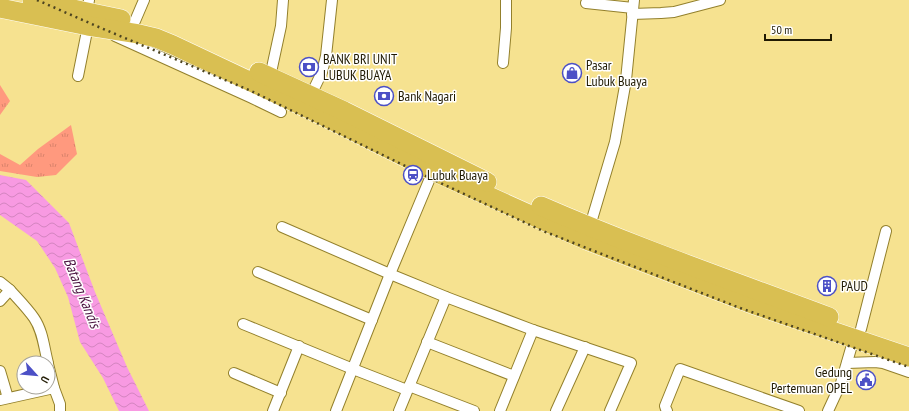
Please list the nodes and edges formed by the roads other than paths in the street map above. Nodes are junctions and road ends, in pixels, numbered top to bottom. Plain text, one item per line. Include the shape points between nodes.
1 (32, 0) edge
2 (58, 0) edge
3 (144, 0) edge
4 (284, 0) edge
5 (332, 0) edge
6 (506, 0) edge
7 (720, 0) edge
8 (586, 3) dead end
9 (633, 7) edge
10 (0, 8) edge
11 (87, 15) edge
12 (135, 21) junction
13 (503, 63) dead end
14 (78, 76) dead end
15 (270, 77) junction
16 (316, 102) junction
17 (280, 112) dead end
18 (341, 118) junction
19 (433, 171) junction
20 (590, 226) junction
21 (282, 227) dead end
22 (886, 231) dead end
23 (258, 272) dead end
24 (390, 274) junction
25 (0, 282) edge
26 (10, 290) junction
27 (446, 297) junction
28 (0, 301) edge
29 (372, 320) junction
30 (244, 324) dead end
31 (533, 330) junction
32 (858, 334) junction
33 (427, 342) junction
34 (909, 345) edge
35 (299, 346) junction
36 (585, 347) junction
37 (46, 355) edge
38 (909, 357) edge
39 (847, 363) junction
40 (353, 369) junction
41 (0, 371) edge
42 (909, 372) edge
43 (234, 373) dead end
44 (514, 376) junction
45 (408, 388) junction
46 (56, 393) edge
47 (280, 393) junction
48 (22, 395) edge
49 (4, 399) edge
50 (452, 407) edge
51 (776, 407) edge
52 (60, 411) edge
53 (273, 411) edge
54 (336, 411) edge
55 (399, 411) edge
56 (474, 411) edge
57 (500, 411) edge
58 (556, 411) edge
59 (610, 411) edge
60 (668, 411) edge
61 (799, 411) edge
62 (828, 411) edge

1 - 11 highway
2 - 11 street
3 - 12 street
4 - 15 street
5 - 16 street via 326,56
6 - 13 street
7 - 9 street via 674,12 661,13
8 - 9 street
9 - 20 street via 626,80 615,142
10 - 11 highway
11 - 12 highway
11 - 14 street
11 - 16 highway via 156,38
11 - 17 street
12 - 15 highway via 171,31
15 - 16 highway
16 - 18 highway
18 - 19 highway
18 - 20 highway
19 - 24 street
19 - 32 highway via 586,240 752,304
20 - 32 highway
21 - 24 street
22 - 32 street
23 - 29 street
24 - 27 street
24 - 29 street
25 - 26 street
26 - 28 street
26 - 37 street via 35,319
27 - 31 street
27 - 33 street
29 - 40 street
30 - 35 street
31 - 36 street
31 - 44 street
32 - 34 highway
32 - 38 highway
32 - 39 street
33 - 44 street
33 - 45 street
35 - 40 street
35 - 47 street
36 - 58 street
36 - 59 street via 631,364
39 - 42 street via 883,363
39 - 62 street
40 - 45 street
40 - 54 street
41 - 49 street
43 - 47 street
44 - 57 street
45 - 50 street
45 - 55 street
46 - 52 street
47 - 53 street
48 - 49 street
50 - 56 street
51 - 60 street via 680,369 665,406
51 - 61 street

